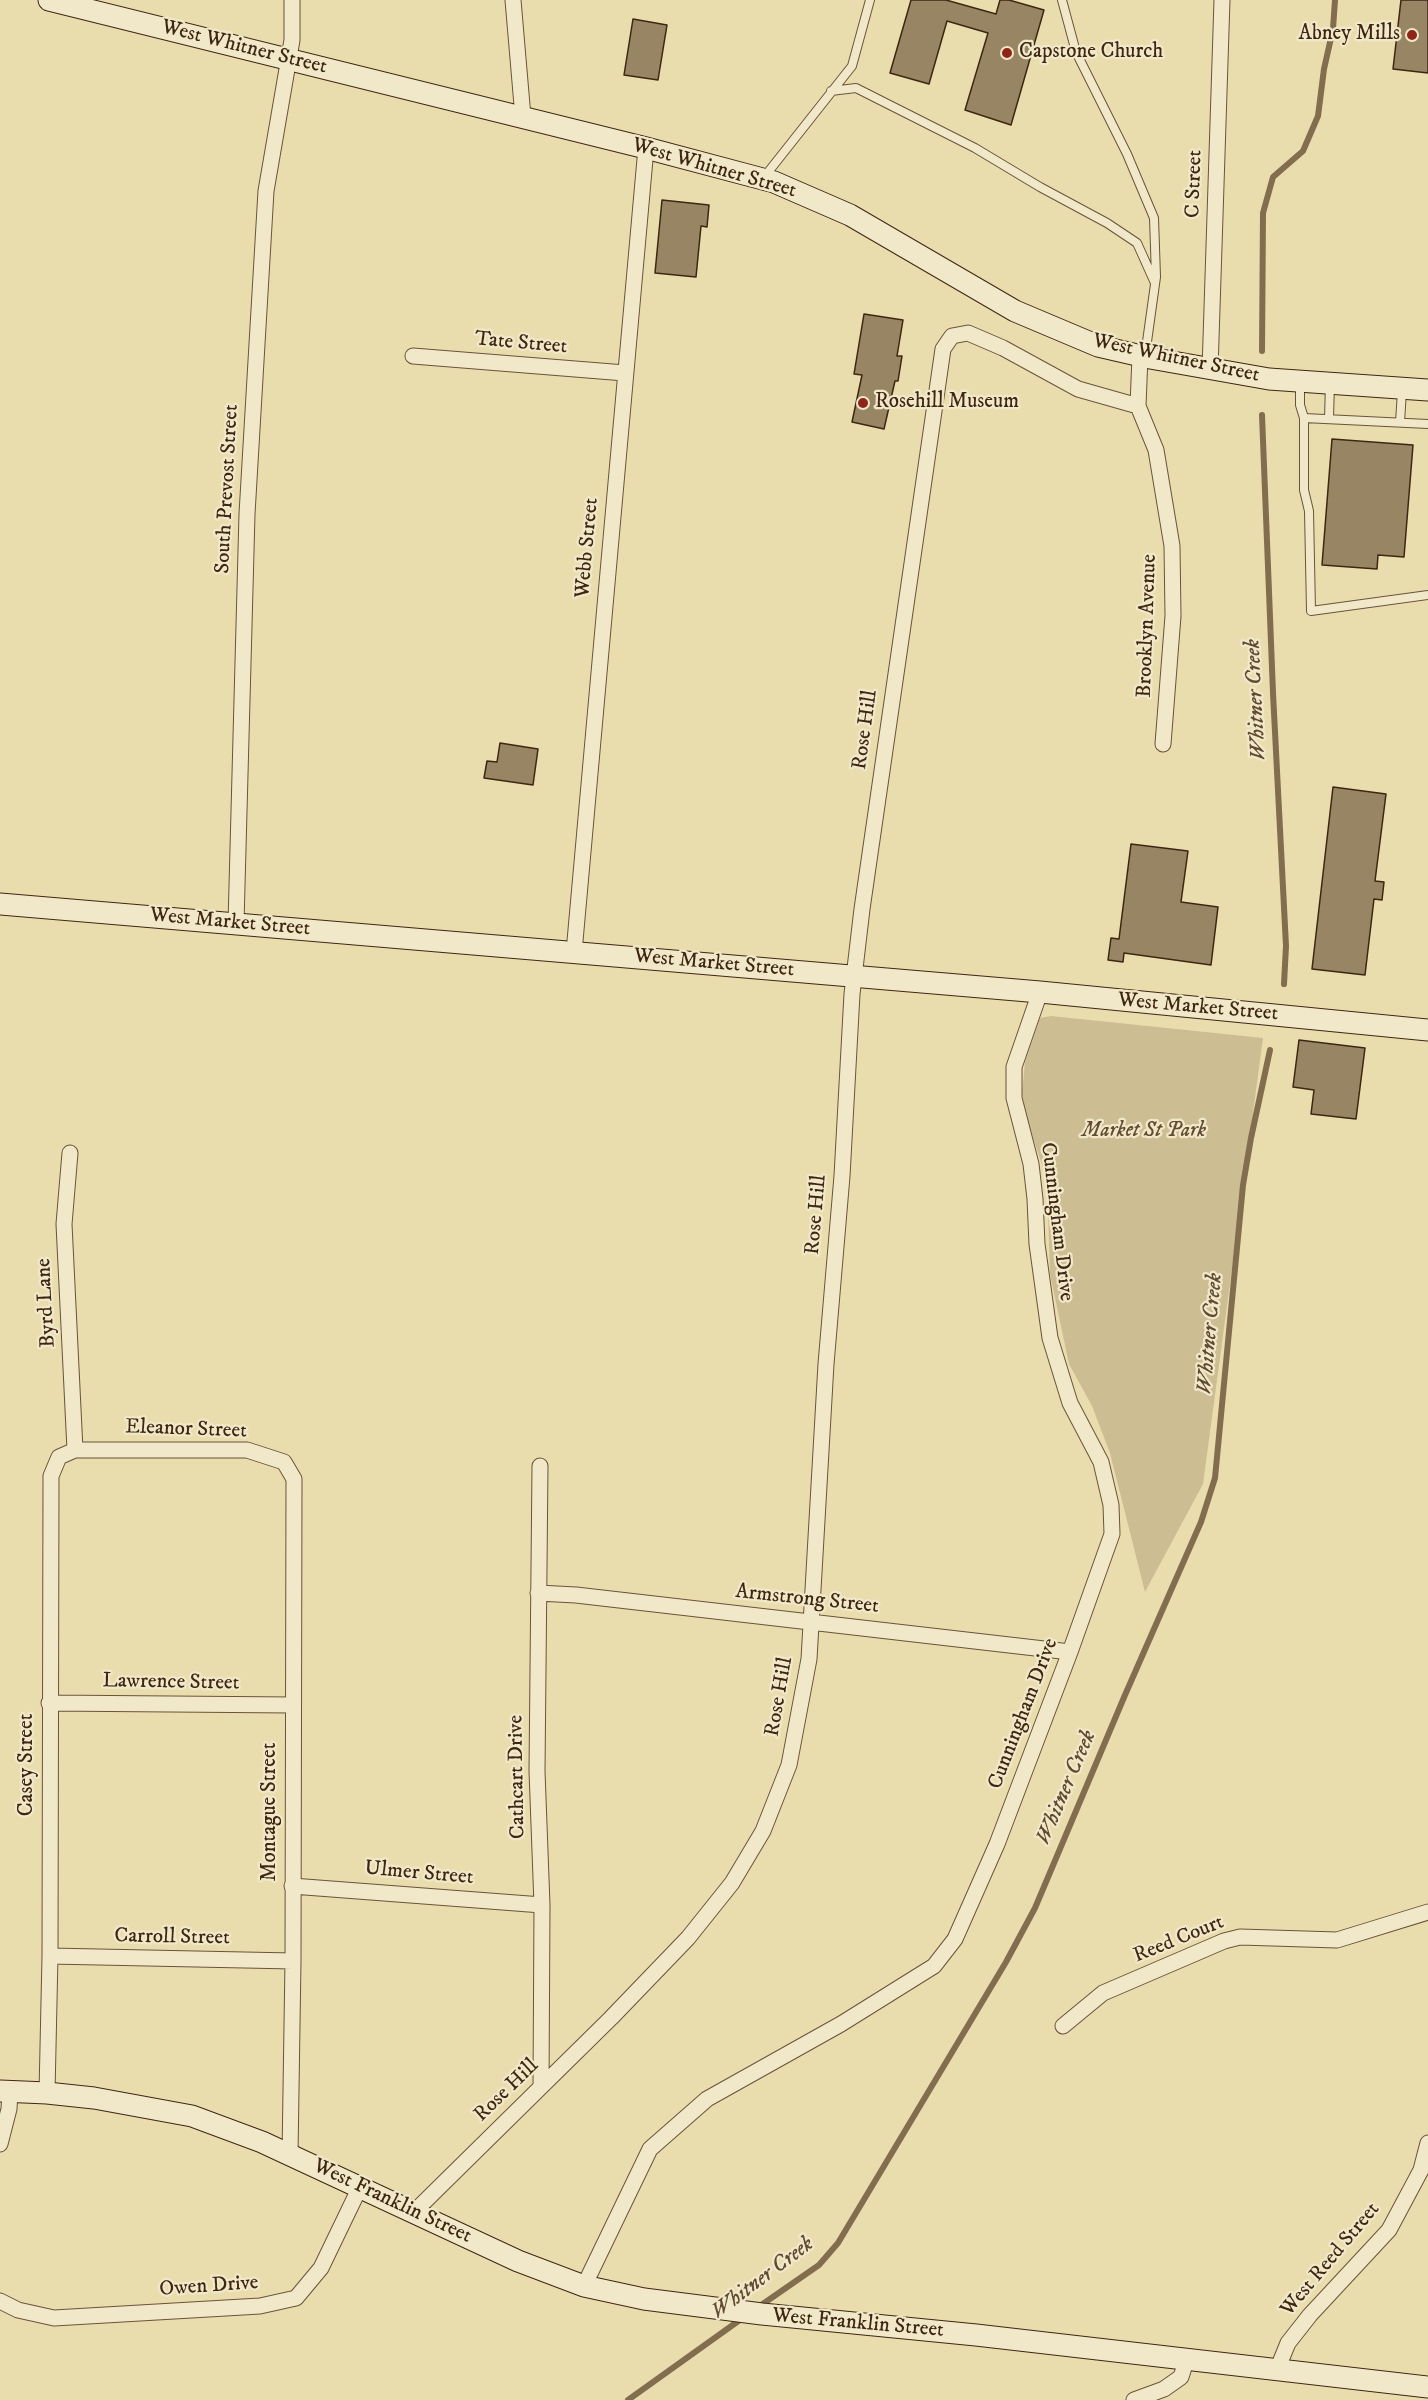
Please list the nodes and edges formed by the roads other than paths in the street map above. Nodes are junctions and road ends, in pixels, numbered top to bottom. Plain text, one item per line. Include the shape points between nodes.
1 (49, 0) edge
2 (292, 0) edge
3 (513, 0) edge
4 (870, 0) edge
5 (1062, 0) edge
6 (1222, 0) edge
7 (288, 59) junction
8 (831, 91) junction
9 (523, 117) junction
10 (646, 148) junction
11 (763, 179) junction
12 (1155, 283) junction
13 (413, 356) dead end
14 (1143, 356) junction
15 (1210, 370) junction
16 (625, 373) junction
17 (1300, 381) junction
18 (1330, 383) junction
19 (1402, 388) junction
20 (1428, 390) edge
21 (1138, 406) junction
22 (1304, 417) junction
23 (1329, 418) junction
24 (1400, 422) junction
25 (1428, 424) edge
26 (1428, 595) edge
27 (1162, 744) dead end
28 (0, 904) edge
29 (236, 923) junction
30 (574, 952) junction
31 (854, 976) junction
32 (1040, 992) junction
33 (1428, 1030) edge
34 (70, 1153) dead end
35 (75, 1450) junction
36 (540, 1466) dead end
37 (289, 1470) joint
38 (538, 1593) junction
39 (812, 1621) junction
40 (1070, 1652) junction
41 (49, 1703) junction
42 (293, 1705) junction
43 (292, 1886) junction
44 (542, 1905) junction
45 (1428, 1912) edge
46 (50, 1956) junction
47 (293, 1961) junction
48 (1063, 2026) dead end
49 (541, 2087) junction
50 (5, 2091) edge
51 (46, 2093) junction
52 (1428, 2143) edge
53 (0, 2144) edge
54 (290, 2155) junction
55 (360, 2187) junction
56 (413, 2213) junction
57 (584, 2286) junction
58 (0, 2301) edge
59 (1187, 2358) junction
60 (1277, 2370) junction
61 (1428, 2386) edge
62 (1134, 2400) edge

1 - 7 street, West Whitner Street
2 - 7 street, South Prevost Street
3 - 9 street
4 - 8 lane via 852,66
5 - 12 lane via 1076,52 1154,218
6 - 15 street, C Street
7 - 9 street, West Whitner Street
7 - 29 street, South Prevost Street via 266,191 247,514
8 - 11 lane
8 - 12 lane via 856,88 975,148 1107,223 1137,243
9 - 10 street, West Whitner Street
10 - 11 street, West Whitner Street
10 - 16 street, Webb Street
11 - 14 street, West Whitner Street via 850,215 1015,310 1098,346
12 - 14 lane
13 - 16 street, Tate Street
14 - 15 street, West Whitner Street
14 - 21 street
15 - 17 street, West Whitner Street
16 - 30 street, Webb Street
17 - 18 street, West Whitner Street
17 - 22 lane
18 - 19 street, West Whitner Street
18 - 23 lane
19 - 20 street, West Whitner Street
19 - 24 lane
21 - 27 street, Brooklyn Avenue via 1156,450 1172,546 1173,616
21 - 31 street, Rose Hill via 1078,389 968,333 951,336 943,349
22 - 23 lane
22 - 26 lane via 1311,611
23 - 24 lane
24 - 25 lane
28 - 29 street, West Market Street
29 - 30 street, West Market Street
30 - 31 street, West Market Street
31 - 32 street, West Market Street
31 - 39 street, Rose Hill
32 - 33 street, West Market Street
32 - 40 street, Cunningham Drive via 1014,1068 1014,1098 1031,1164 1050,1338 1070,1403 1101,1462 1111,1505 1112,1534
34 - 35 street, Byrd Lane via 64,1224
35 - 37 street, Eleanor Street via 247,1450 284,1462
35 - 41 street, Casey Street via 59,1456 51,1476
36 - 38 street, Cathcart Drive
37 - 42 street, Montague Street via 294,1479
38 - 39 street, Armstrong Street
38 - 44 street, Cathcart Drive via 537,1771
39 - 40 street, Armstrong Street
39 - 49 street, Rose Hill via 809,1659 789,1764 763,1831 732,1883 688,1938
40 - 57 street, Cunningham Drive via 997,1844 955,1939 934,1965 841,2024 707,2099 650,2149
41 - 42 street, Lawrence Street
41 - 46 street, Casey Street
42 - 43 street, Montague Street
43 - 44 street, Ulmer Street
43 - 47 street, Montague Street
44 - 49 street, Cathcart Drive
45 - 48 street, Reed Court via 1337,1940 1240,1937 1224,1941 1102,1993
46 - 47 street, Carroll Street
46 - 51 street, Casey Street
47 - 54 street, Montague Street
49 - 56 street, Rose Hill
50 - 51 street, West Franklin Street
50 - 53 street via 9,2109
51 - 54 street, West Franklin Street via 192,2116
52 - 60 street, West Reed Street via 1421,2170 1389,2230 1310,2315 1288,2343
54 - 55 street, West Franklin Street
55 - 56 street, West Franklin Street
55 - 58 street, Owen Drive via 321,2268 296,2298 260,2306 54,2318 18,2310
56 - 57 street, West Franklin Street
57 - 59 street, West Franklin Street via 723,2310
59 - 60 street, West Franklin Street
59 - 62 street via 1181,2377 1164,2389
60 - 61 street, West Franklin Street

